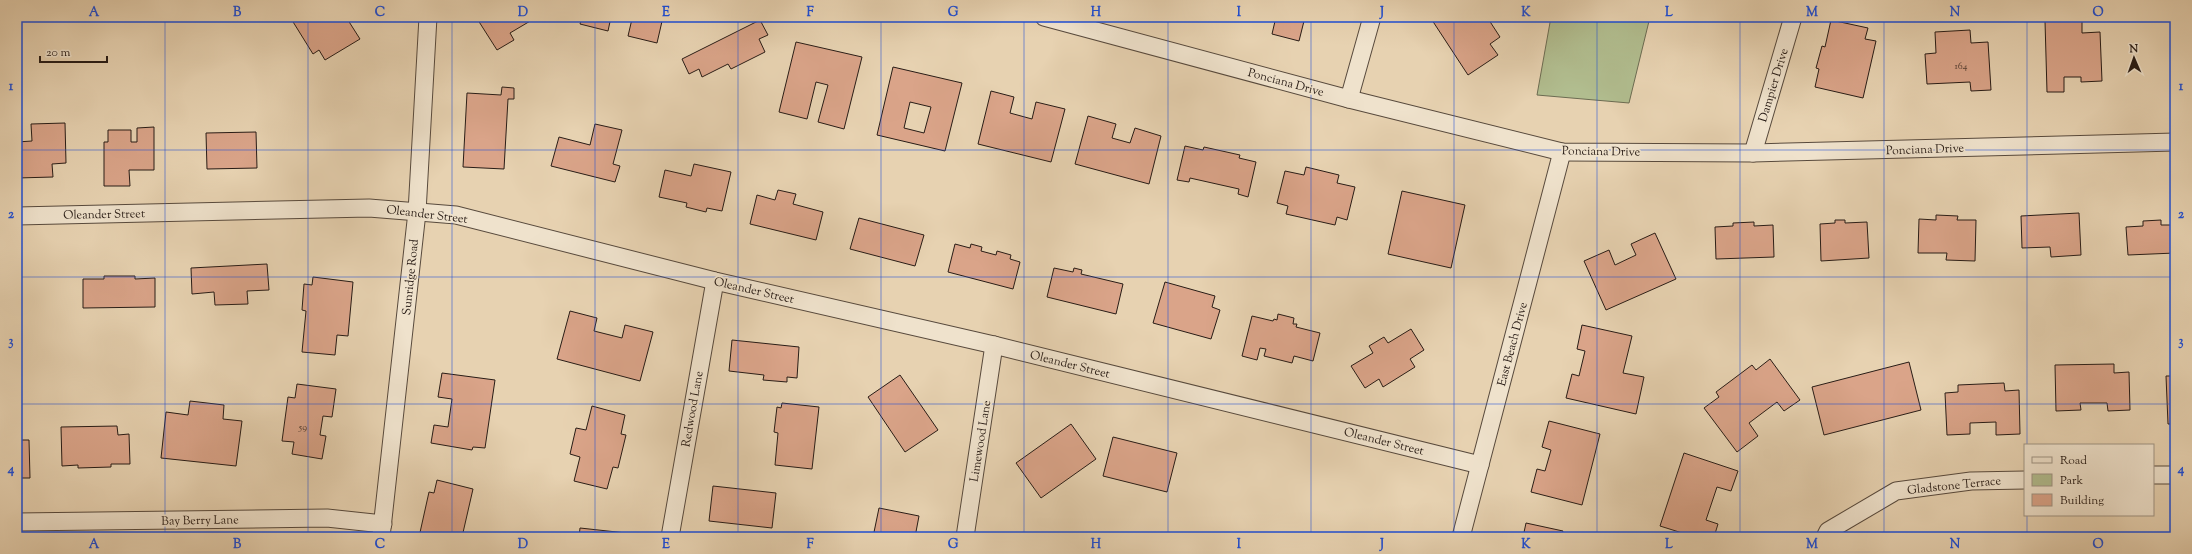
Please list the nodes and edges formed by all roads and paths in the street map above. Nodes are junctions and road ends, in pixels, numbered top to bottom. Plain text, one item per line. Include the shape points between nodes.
1 (428, 17) edge
2 (1044, 17) edge
3 (1372, 17) edge
4 (1794, 17) edge
5 (1101, 24) edge
6 (1349, 99) junction
7 (2175, 142) edge
8 (1562, 152) junction
9 (1753, 153) junction
10 (417, 212) junction
11 (17, 216) edge
12 (715, 281) junction
13 (994, 345) junction
14 (1480, 465) junction
15 (2154, 475) edge
16 (2175, 475) edge
17 (2024, 480) edge
18 (17, 522) edge
19 (382, 530) edge
20 (670, 537) edge
21 (965, 537) edge
22 (1461, 537) edge
23 (1825, 537) edge

1 - 10 street, Sunridge Road
2 - 5 street, Ponciana Drive
3 - 6 street
4 - 9 street, Dampier Drive
5 - 6 street, Ponciana Drive
6 - 8 street, Ponciana Drive
7 - 9 street, Ponciana Drive
8 - 9 street, Ponciana Drive
8 - 14 street, East Beach Drive
10 - 11 street, Oleander Street via 369,208
10 - 12 street, Oleander Street via 456,215
10 - 19 street, Sunridge Road
12 - 13 street, Oleander Street
12 - 20 street, Redwood Lane
13 - 14 street, Oleander Street
13 - 21 street, Limewood Lane
14 - 22 street, East Beach Drive
15 - 16 street
17 - 23 street, Gladstone Terrace via 1971,481 1896,491 1828,531
18 - 19 street, Bay Berry Lane via 326,518

